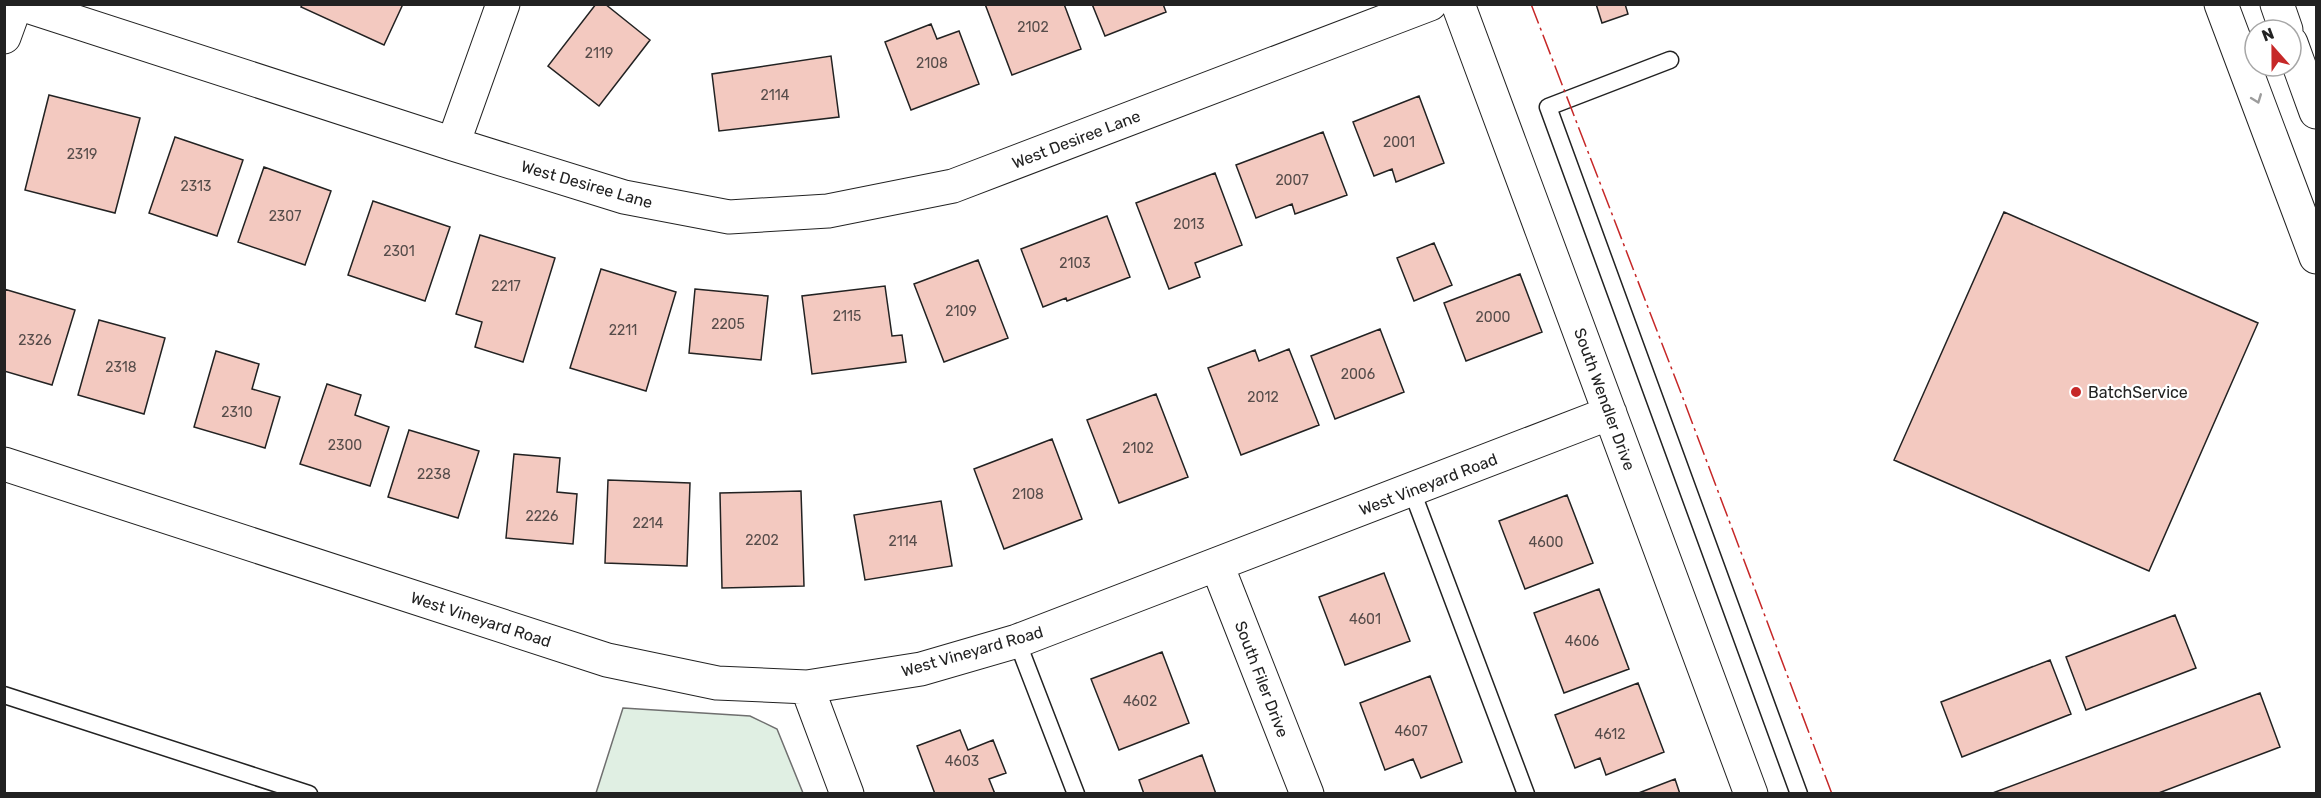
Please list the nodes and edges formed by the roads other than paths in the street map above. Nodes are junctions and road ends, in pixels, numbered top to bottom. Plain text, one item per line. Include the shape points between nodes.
1 (16, 4) edge
2 (21, 4) edge
3 (503, 4) edge
4 (1430, 4) edge
5 (1458, 4) edge
6 (2221, 4) edge
7 (4, 37) edge
8 (1670, 60) dead end
9 (2303, 76) edge
10 (2316, 112) edge
11 (453, 144) junction
12 (2316, 257) edge
13 (1610, 413) junction
14 (4, 464) edge
15 (1412, 490) junction
16 (1217, 565) junction
17 (1017, 641) junction
18 (807, 687) junction
19 (4, 695) edge
20 (309, 794) edge
21 (847, 794) edge
22 (1076, 794) edge
23 (1307, 794) edge
24 (1526, 794) edge
25 (1751, 794) edge
26 (1799, 794) edge

1 - 7 main road
2 - 11 main road, West Desiree Lane
3 - 11 main road
4 - 11 main road, West Desiree Lane via 953,186 828,211 729,217 624,197
5 - 13 main road, South Wendler Drive
6 -> 12 main road
8 - 26 lane via 1548,107
9 - 10 main road
13 - 15 main road, West Vineyard Road
13 - 25 main road, South Wendler Drive
14 - 18 main road, West Vineyard Road via 607,660 717,683
15 - 16 main road, West Vineyard Road
15 - 24 lane
16 - 17 main road, West Vineyard Road
16 - 23 main road, South Filer Drive
17 - 18 main road, West Vineyard Road via 921,669
17 - 22 lane
18 - 21 main road
19 - 20 lane

